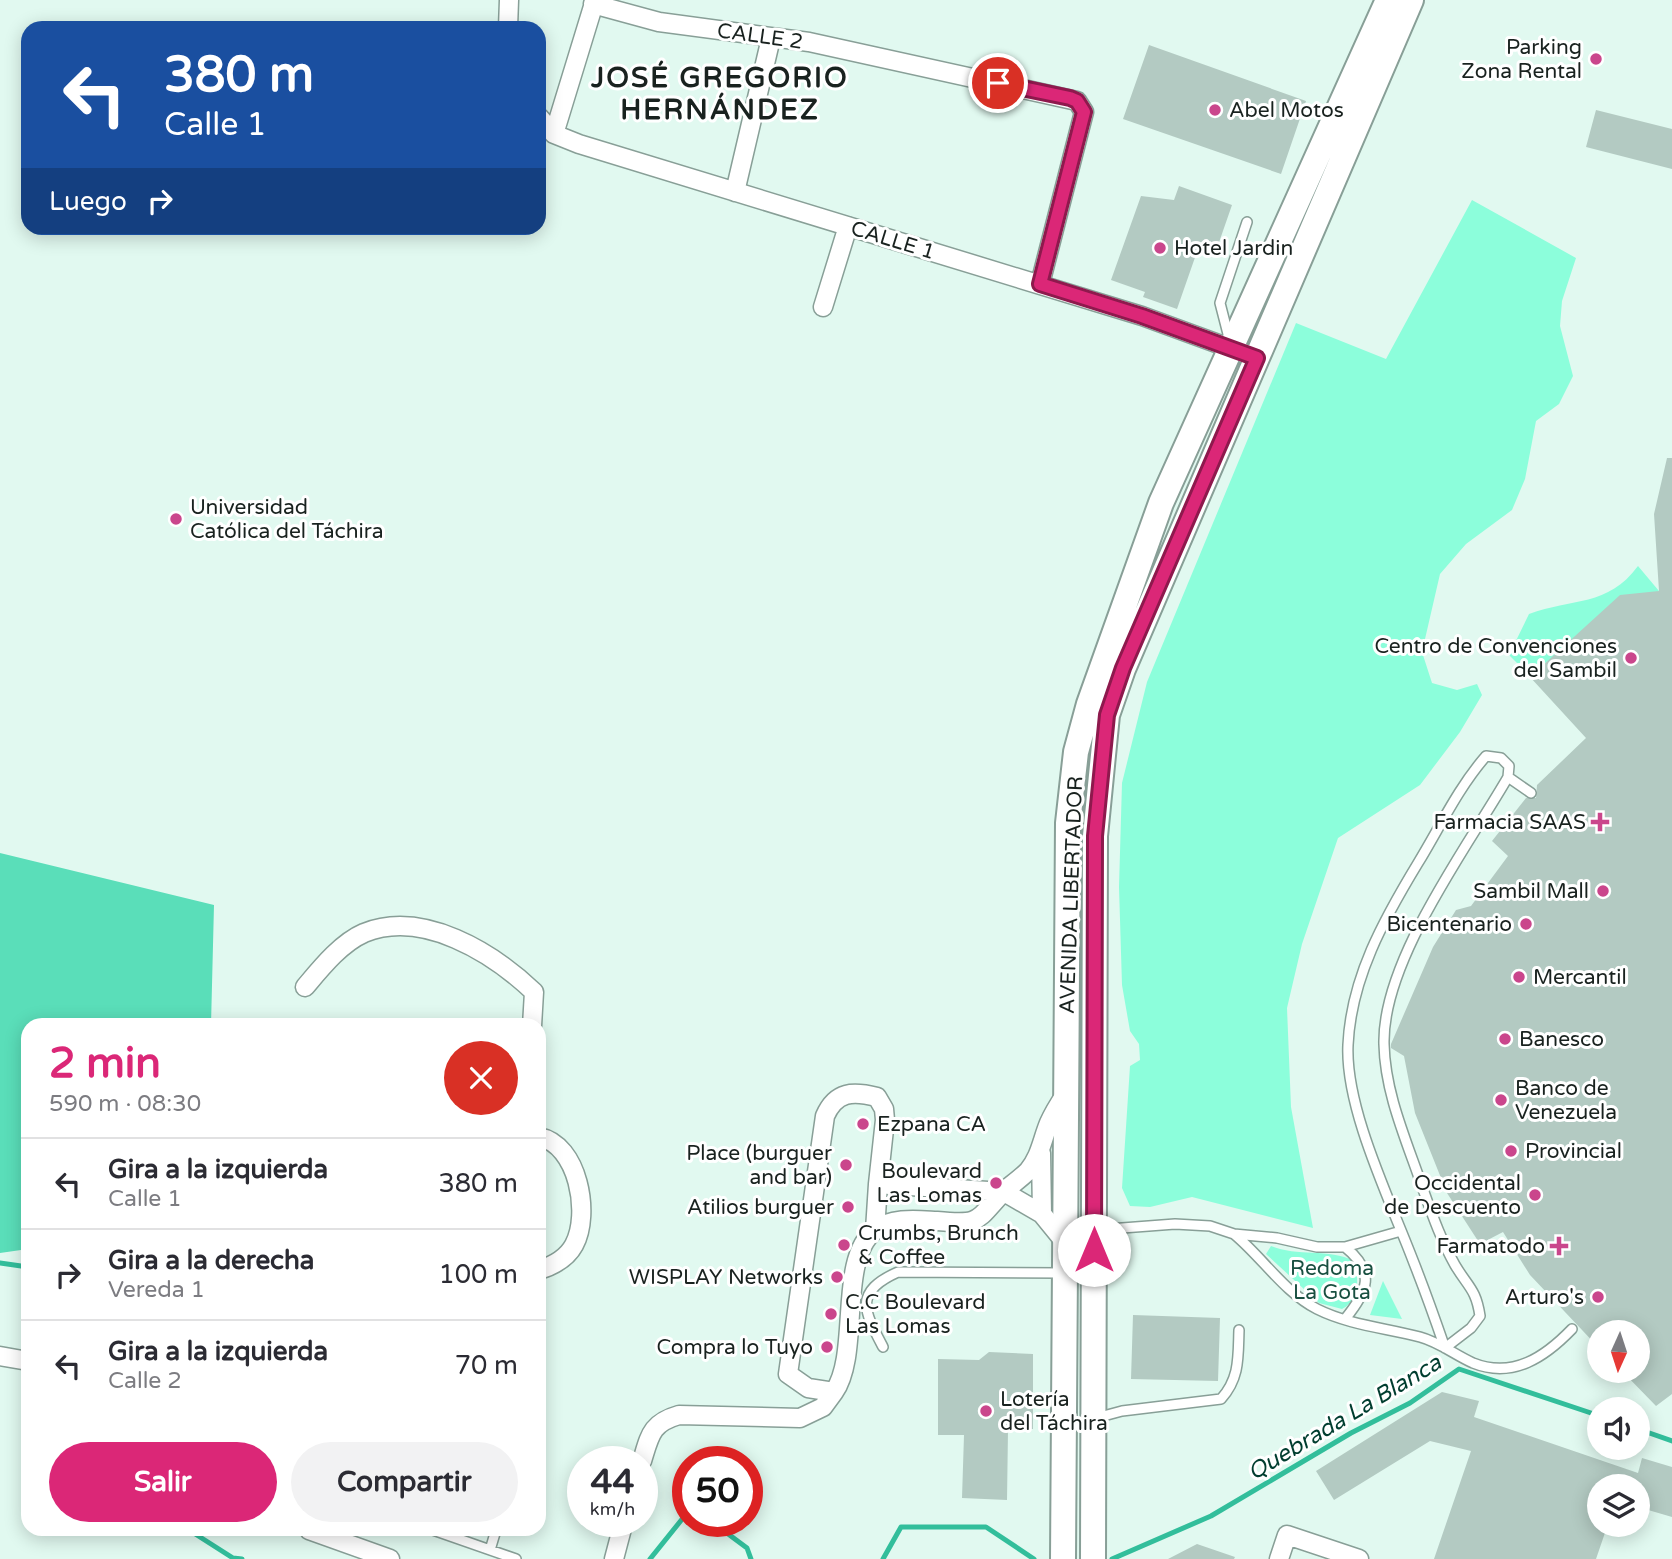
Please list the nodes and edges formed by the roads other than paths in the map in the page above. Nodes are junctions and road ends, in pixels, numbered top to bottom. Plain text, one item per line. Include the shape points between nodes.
1 (509, 0) edge
2 (1388, 0) edge
3 (1411, 0) edge
4 (594, 2) edge
5 (508, 21) edge
6 (771, 38) junction
7 (546, 125) edge
8 (554, 134) junction
9 (735, 192) junction
10 (1247, 222) dead end
11 (848, 226) junction
12 (1040, 284) junction
13 (823, 307) dead end
14 (1232, 346) junction
15 (1257, 358) junction
16 (1508, 777) junction
17 (1531, 793) dead end
18 (305, 987) dead end
19 (533, 1018) edge
20 (1066, 1092) junction
21 (546, 1139) edge
22 (1041, 1149) junction
23 (878, 1184) junction
24 (1004, 1192) junction
25 (1042, 1214) junction
26 (875, 1230) junction
27 (1094, 1231) junction
28 (1401, 1231) junction
29 (1234, 1234) junction
30 (1064, 1241) junction
31 (1345, 1247) junction
32 (546, 1268) edge
33 (1065, 1273) junction
34 (1345, 1319) junction
35 (1572, 1329) dead end
36 (1239, 1330) dead end
37 (883, 1347) dead end
38 (1445, 1348) junction
39 (0, 1356) edge
40 (21, 1360) edge
41 (834, 1392) junction
42 (1094, 1419) junction
43 (647, 1446) edge
44 (326, 1536) edge
45 (461, 1536) edge
46 (494, 1536) edge
47 (620, 1537) edge
48 (490, 1550) junction
49 (390, 1559) edge
50 (516, 1559) edge
51 (614, 1559) edge
52 (1063, 1559) edge
53 (1094, 1559) edge
54 (1279, 1559) edge
55 (1359, 1559) edge

1 - 5 street
2 - 14 main road, AVENIDA LIBERTADOR
3 - 15 main road, AVENIDA LIBERTADOR
4 - 6 street, CALLE 2 via 659,22
4 - 8 street
6 - 9 street
6 - 12 street, CALLE 2 via 1077,101 1084,112
7 - 8 street
8 - 9 street, CALLE 1
9 - 11 street, CALLE 1
10 - 14 lane via 1220,303
11 - 12 street, CALLE 1
11 - 13 street
12 - 14 street, CALLE 1
14 - 15 street, CALLE 1
14 - 20 main road, AVENIDA LIBERTADOR via 1161,503 1104,657 1076,752 1068,824
15 - 27 main road, AVENIDA LIBERTADOR via 1107,715 1095,836
16 - 17 lane
16 - 28 lane via 1509,765 1501,758 1486,756 1469,775 1392,906 1365,963 1351,1014 1349,1078
16 - 38 lane via 1423,917 1385,1024 1385,1059 1397,1113 1436,1226 1477,1295 1480,1316
18 - 19 street via 328,961 364,933 409,926 448,936 509,968 534,992
20 - 22 street via 1049,1122
20 - 30 main road, AVENIDA LIBERTADOR
21 - 32 street via 572,1163 581,1215 574,1245
22 - 24 street via 1029,1170
22 - 25 street
23 - 24 street
23 - 26 street
23 - 41 street via 884,1109 877,1097 849,1092 837,1098 825,1116 788,1374 808,1388
24 - 25 street
24 - 26 street via 977,1221 909,1219
25 - 30 street
26 - 41 street via 860,1252 845,1366
27 - 29 lane via 1175,1224 1210,1226
27 - 42 main road, AVENIDA LIBERTADOR
28 - 31 lane
28 - 38 lane
29 - 31 lane
29 - 34 lane via 1293,1292 1317,1309
30 - 33 main road, AVENIDA LIBERTADOR
31 - 34 lane via 1359,1259 1366,1278 1360,1300
33 - 37 lane via 898,1272 877,1281 864,1300 866,1315
33 - 52 main road, AVENIDA LIBERTADOR
34 - 38 lane
35 - 38 lane via 1553,1349 1518,1366 1493,1368
36 - 42 lane via 1238,1370 1233,1387 1222,1399 1122,1411
39 - 40 street
41 - 43 street via 823,1407 800,1418 679,1415 660,1420
42 - 53 main road, AVENIDA LIBERTADOR
44 - 49 street
45 - 48 lane
46 - 48 lane
47 - 51 street
48 - 50 lane
54 - 55 street via 1287,1535

